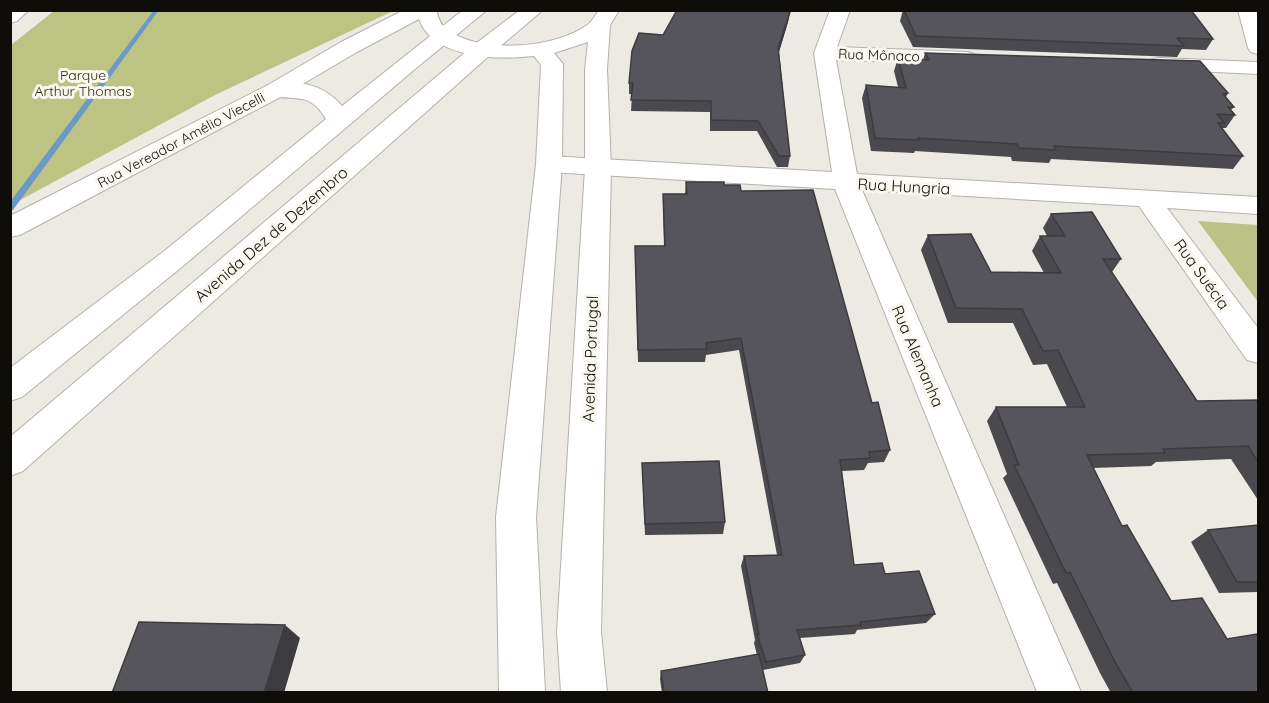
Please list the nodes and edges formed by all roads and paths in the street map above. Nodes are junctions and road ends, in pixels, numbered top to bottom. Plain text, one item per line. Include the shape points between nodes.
1 (19, 10) edge
2 (424, 10) edge
3 (477, 10) edge
4 (533, 10) edge
5 (840, 10) edge
6 (1248, 10) edge
7 (10, 17) edge
8 (608, 17) edge
9 (441, 39) junction
10 (349, 47) junction
11 (1258, 48) edge
12 (482, 50) junction
13 (540, 50) junction
14 (824, 53) junction
15 (988, 58) edge
16 (1141, 64) edge
17 (1258, 68) edge
18 (276, 90) junction
19 (339, 121) junction
20 (549, 164) junction
21 (598, 168) junction
22 (846, 183) junction
23 (1146, 198) junction
24 (1258, 205) edge
25 (15, 226) edge
26 (1258, 351) edge
27 (10, 387) edge
28 (10, 460) edge
29 (522, 693) edge
30 (584, 693) edge
31 (1059, 693) edge

1 - 7 main road
2 - 9 main road via 432,31
2 - 10 main road, Rua Vereador Amélio Viecelli
3 - 9 main road
4 - 12 main road, Avenida Dez de Dezembro
5 - 14 street
6 - 11 street
8 - 13 main road, Rua Vereador Amélio Viecelli via 586,35
8 - 21 main road, Avenida Portugal via 596,69
9 - 10 main road, Rua Vereador Amélio Viecelli via 376,40
9 - 12 main road, Rua Vereador Amélio Viecelli
9 - 19 main road
10 - 18 main road, Rua Vereador Amélio Viecelli
12 - 13 main road, Rua Vereador Amélio Viecelli
12 - 28 main road, Avenida Dez de Dezembro
13 - 20 main road via 552,64
14 - 15 street, Rua Mônaco
14 - 22 street, Rua Alemanha
16 - 17 street
18 - 19 main road via 301,89 318,95 330,105
18 - 25 main road, Rua Vereador Amélio Viecelli
19 - 27 main road
20 - 21 street, Rua Hungria
20 - 29 main road via 516,517
21 - 22 street, Rua Hungria
21 - 30 main road, Avenida Portugal via 579,632
22 - 23 street, Rua Hungria
22 - 31 street, Rua Alemanha
23 - 24 street, Rua Hungria
23 - 26 street, Rua Suécia

